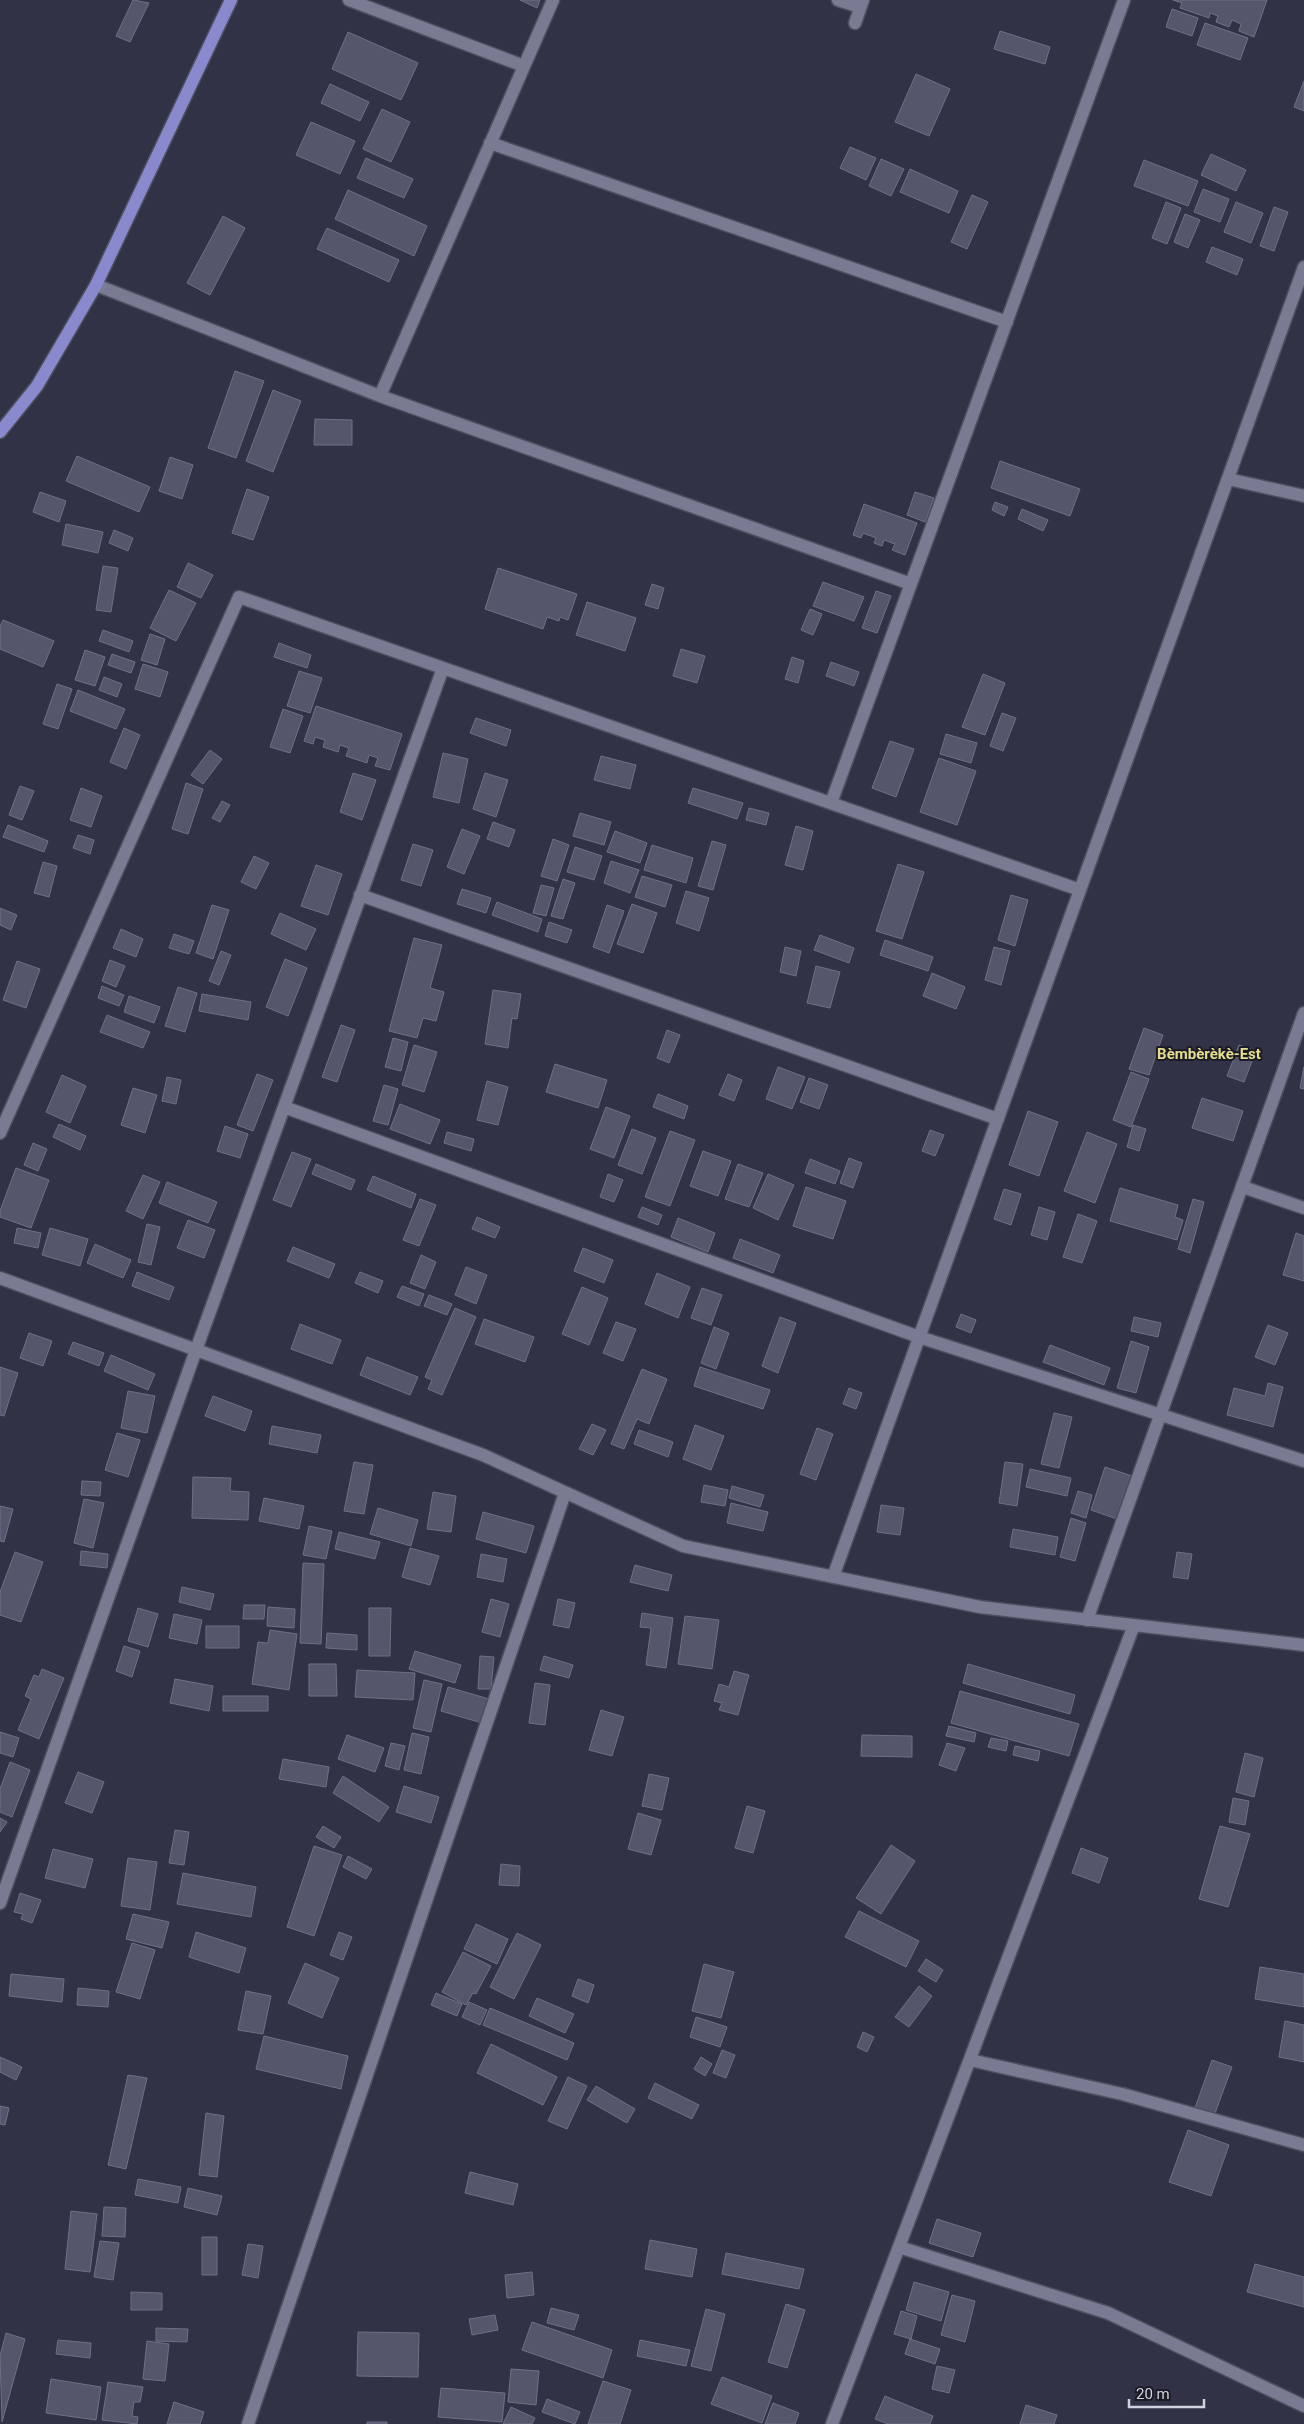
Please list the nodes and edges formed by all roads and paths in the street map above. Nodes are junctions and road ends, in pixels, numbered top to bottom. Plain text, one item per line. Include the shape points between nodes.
1 (231, 0) edge
2 (349, 0) edge
3 (553, 0) edge
4 (838, 0) edge
5 (1124, 0) edge
6 (862, 4) edge
7 (855, 23) dead end
8 (524, 66) junction
9 (490, 143) junction
10 (1304, 267) edge
11 (96, 285) junction
12 (1007, 322) junction
13 (380, 396) junction
14 (0, 432) edge
15 (1228, 479) junction
16 (1304, 496) edge
17 (911, 584) junction
18 (443, 668) junction
19 (831, 804) junction
20 (1080, 890) junction
21 (360, 896) junction
22 (1304, 1013) edge
23 (284, 1108) junction
24 (998, 1119) junction
25 (0, 1133) edge
26 (1243, 1187) junction
27 (1304, 1208) edge
28 (0, 1278) edge
29 (919, 1337) junction
30 (196, 1350) junction
31 (1161, 1415) junction
32 (1304, 1461) edge
33 (565, 1493) junction
34 (833, 1577) junction
35 (1087, 1620) junction
36 (1134, 1625) junction
37 (1304, 1645) edge
38 (0, 1903) edge
39 (970, 2060) junction
40 (1304, 2145) edge
41 (899, 2247) junction
42 (1304, 2406) edge
43 (248, 2424) edge
44 (832, 2424) edge

1 - 11 main road
2 - 8 street
3 - 8 street
4 - 6 street
5 - 12 street
6 - 7 street
8 - 9 street
9 - 12 street
9 - 13 street
10 - 15 street
11 - 13 street
11 - 14 main road via 37,386
12 - 17 street
13 - 17 street
15 - 16 street
15 - 20 street
17 - 19 street
18 - 19 street
18 - 21 street
18 - 25 street via 239,597
19 - 20 street
20 - 24 street
21 - 23 street
21 - 24 street
22 - 26 street
23 - 29 street
23 - 30 street
24 - 29 street
26 - 27 street
26 - 31 street
28 - 30 street
29 - 31 street
29 - 34 street
30 - 33 street via 483,1455
30 - 38 street
31 - 32 street
31 - 35 street
33 - 34 street via 683,1546
33 - 43 street
34 - 35 street via 980,1607
35 - 36 street
36 - 37 street
36 - 39 street
39 - 40 street via 1122,2094
39 - 41 street
41 - 42 street via 1108,2313
41 - 44 street

